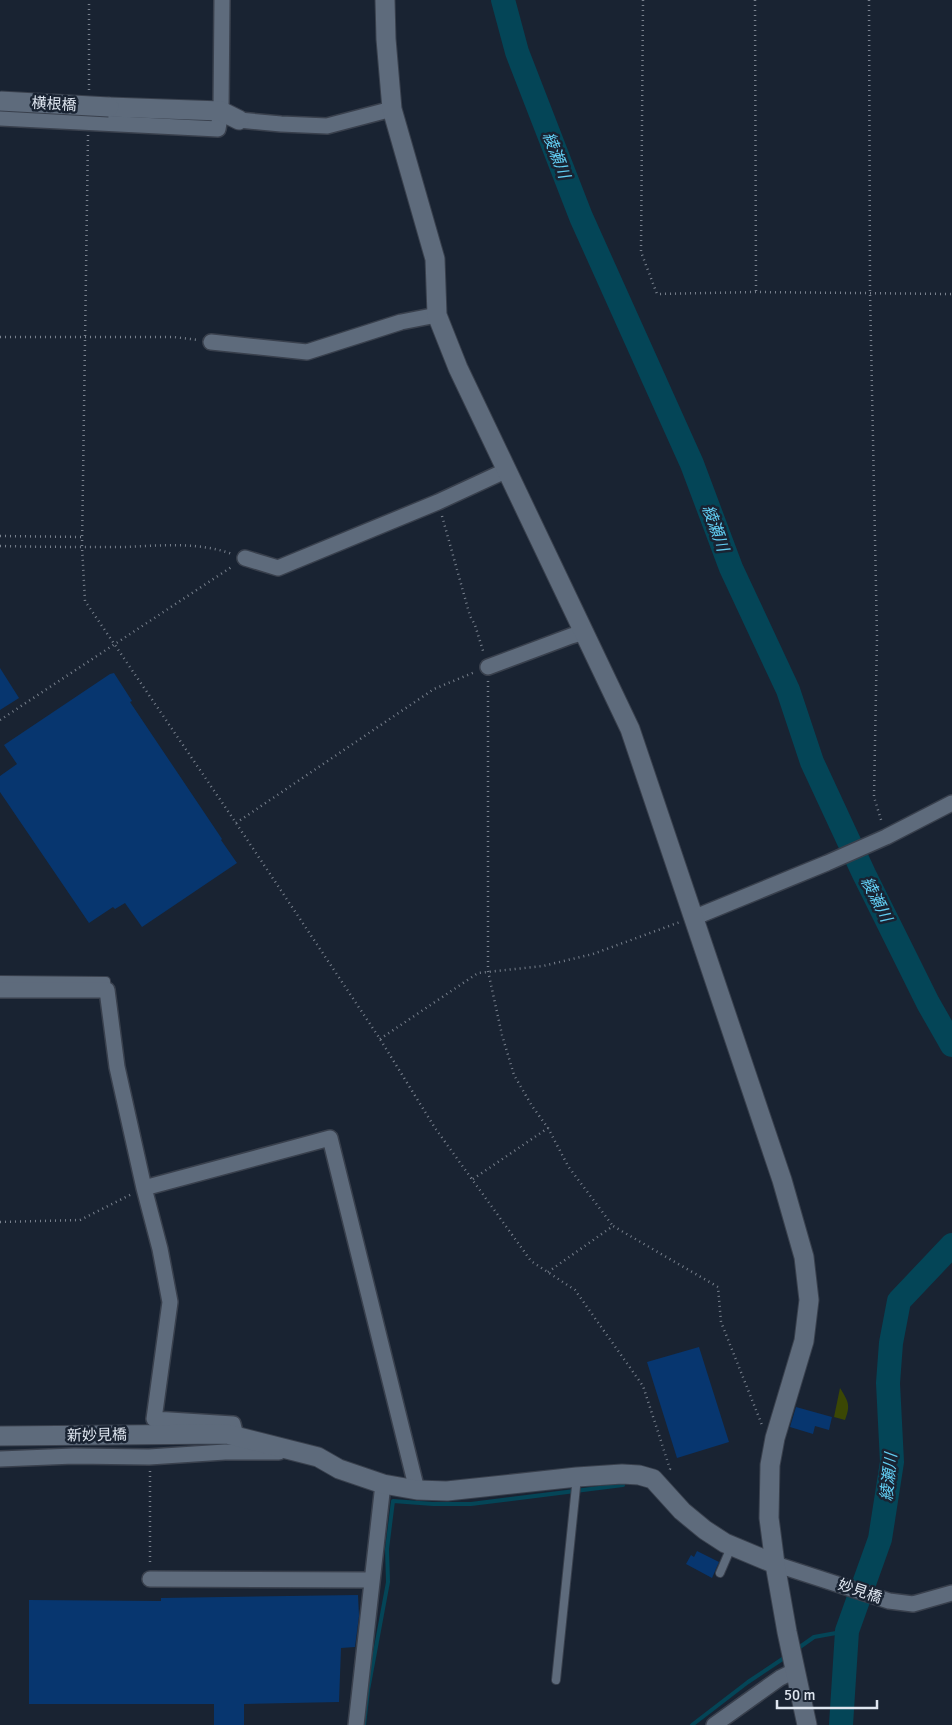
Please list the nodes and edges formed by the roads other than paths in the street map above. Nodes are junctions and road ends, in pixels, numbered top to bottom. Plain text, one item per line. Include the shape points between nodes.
1 (222, 0) edge
2 (385, 0) edge
3 (0, 101) edge
4 (392, 110) junction
5 (221, 111) junction
6 (0, 118) edge
7 (239, 120) joint
8 (437, 315) junction
9 (212, 342) road end
10 (507, 470) junction
11 (245, 558) road end
12 (585, 632) junction
13 (488, 667) road end
14 (952, 802) edge
15 (693, 918) junction
16 (0, 980) edge
17 (0, 990) edge
18 (107, 990) junction
19 (144, 1188) junction
20 (0, 1436) edge
21 (236, 1436) junction
22 (298, 1452) junction
23 (0, 1459) edge
24 (578, 1477) junction
25 (383, 1484) junction
26 (417, 1490) junction
27 (732, 1546) junction
28 (775, 1564) junction
29 (720, 1573) dead end
30 (150, 1579) road end
31 (372, 1580) junction
32 (952, 1593) edge
33 (794, 1667) junction
34 (556, 1680) dead end
35 (356, 1725) edge
36 (714, 1725) edge
37 (807, 1725) edge

1 - 5 street
2 - 4 street
3 - 5 street, 横根橋, bridge
4 - 7 street via 327,126
4 - 8 street via 434,259
5 - 6 street via 218,128
5 - 7 street
8 - 9 street via 401,322 307,352
8 - 10 street via 458,368
10 - 11 street via 278,568
10 - 12 street
12 - 13 street
12 - 15 street via 630,729
14 - 15 street via 886,837
15 - 28 street via 782,1180 804,1258 809,1300 804,1341 770,1465 769,1518
16 - 18 lane via 106,981
17 - 18 street
18 - 19 street via 118,1068
19 - 21 street via 170,1302 154,1419 232,1424
19 - 26 street via 330,1138
20 - 21 street, 新妙見橋
21 - 22 street, 新妙見橋
22 - 23 street
22 - 25 street, 新妙見橋
24 - 26 street, 新妙見橋 via 447,1491
24 - 27 street, 新妙見橋 via 622,1474 653,1480 682,1511
24 - 34 lane
25 - 26 street, 新妙見橋
25 - 31 street
27 - 28 street
27 - 29 lane
28 - 32 street, 妙見橋 via 888,1601 913,1604
28 - 33 street
30 - 31 street
31 - 35 street
33 - 36 street
33 - 37 street

